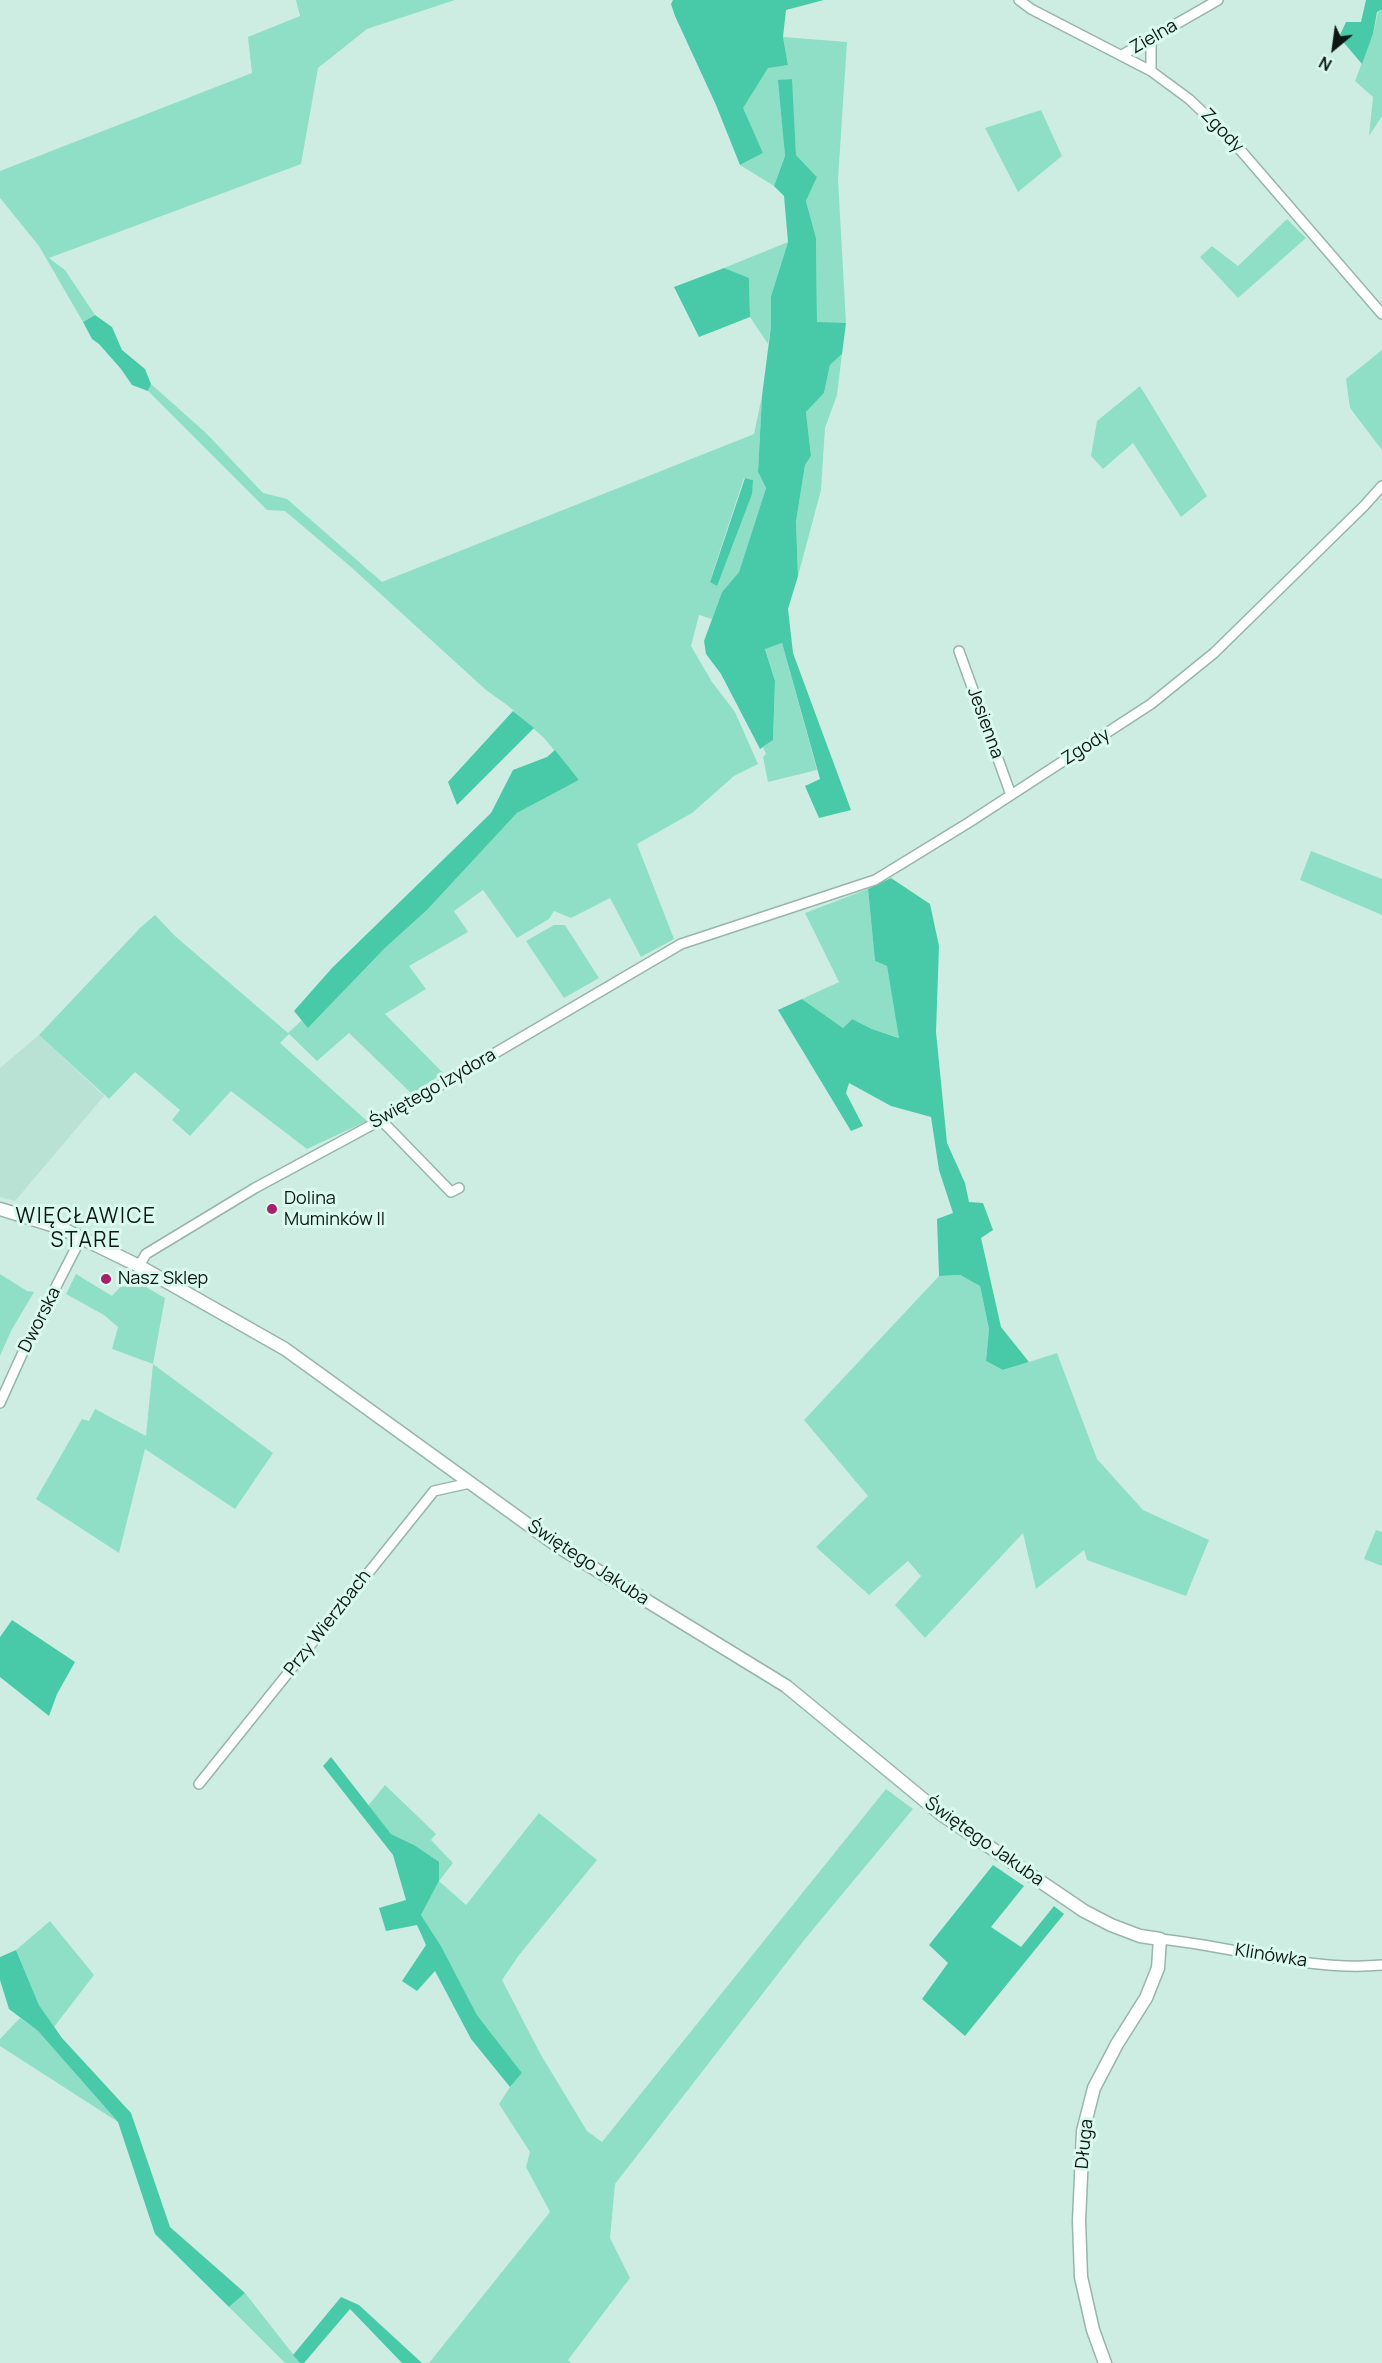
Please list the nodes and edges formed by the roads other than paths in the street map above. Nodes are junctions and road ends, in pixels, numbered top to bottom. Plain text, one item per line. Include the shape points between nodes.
1 (1019, 0) edge
2 (1218, 0) edge
3 (1151, 38) junction
4 (1122, 55) junction
5 (1151, 71) junction
6 (1382, 314) edge
7 (1382, 486) edge
8 (959, 651) dead end
9 (1011, 795) junction
10 (735, 926) joint
11 (381, 1120) junction
12 (459, 1188) dead end
13 (0, 1209) edge
14 (81, 1238) junction
15 (139, 1266) junction
16 (0, 1403) edge
17 (470, 1482) junction
18 (199, 1784) dead end
19 (1160, 1939) junction
20 (1382, 1965) edge
21 (1105, 2363) edge

1 - 4 street, Zgody
2 - 3 street, Zielna
3 - 4 street, Zielna
3 - 5 street
4 - 5 street, Zgody
5 - 6 street, Zgody via 1189,99 1230,138
7 - 9 street, Zgody via 1214,653 1152,704
8 - 9 street, Jesienna
9 - 10 street, Zgody via 875,880
10 - 11 street, Świętego Izydora via 681,944
11 - 12 street via 451,1192
11 - 15 street, Świętego Izydora via 255,1188 146,1254
13 - 14 street, Świętego Jakuba
14 - 15 street, Świętego Jakuba
14 - 16 street, Dworska
15 - 17 street, Świętego Jakuba via 285,1349
17 - 18 street, Przy Wierzbach via 434,1491
17 - 19 street, Świętego Jakuba via 605,1577 786,1686 942,1814 1084,1911 1110,1925
19 - 20 street, Klinówka via 1306,1962
19 - 21 street, Długa via 1158,1968 1146,1998 1094,2088 1083,2131 1081,2277

